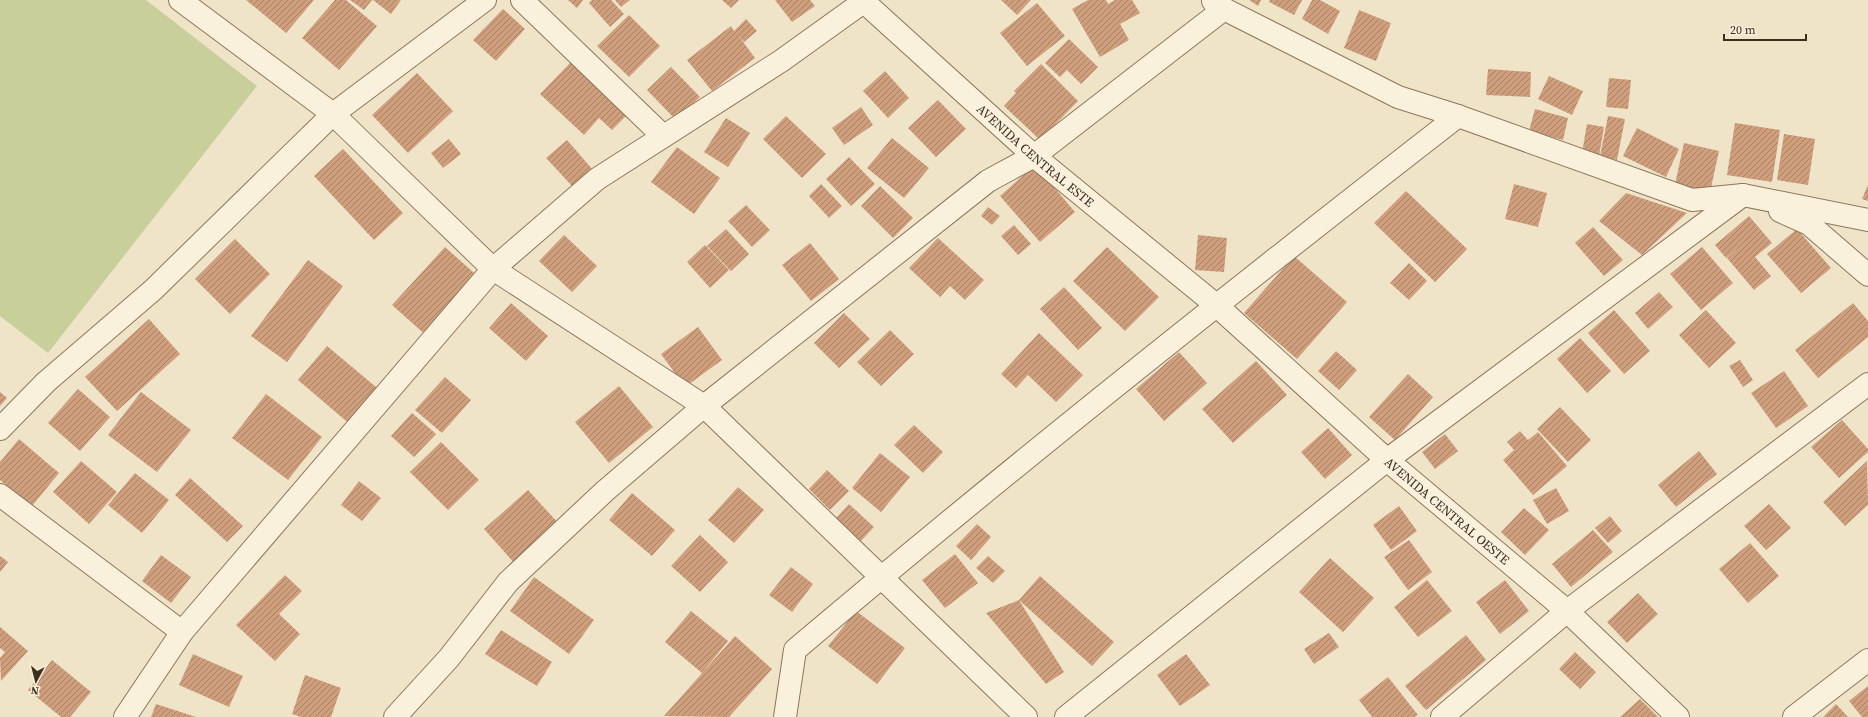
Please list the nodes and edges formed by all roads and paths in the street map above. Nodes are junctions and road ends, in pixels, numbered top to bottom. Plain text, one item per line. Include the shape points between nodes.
1 (180, 0) edge
2 (484, 0) edge
3 (522, 0) edge
4 (864, 1) edge
5 (1218, 5) edge
6 (332, 114) junction
7 (1458, 116) junction
8 (663, 136) junction
9 (1034, 156) junction
10 (1743, 194) junction
11 (1868, 220) edge
12 (493, 269) junction
13 (1868, 275) edge
14 (1216, 305) junction
15 (1868, 384) edge
16 (704, 406) junction
17 (0, 429) edge
18 (1387, 460) junction
19 (0, 495) edge
20 (882, 576) junction
21 (1567, 611) junction
22 (182, 632) junction
23 (1868, 660) edge
24 (124, 717) edge
25 (395, 717) edge
26 (785, 717) edge
27 (1026, 717) edge
28 (1066, 717) edge
29 (1442, 717) edge
30 (1678, 717) edge
31 (1794, 717) edge

1 - 6 street
2 - 6 street
3 - 8 street
4 - 8 street via 781,62
4 - 9 street, AVENIDA CENTRAL ESTE
5 - 7 street via 1398,97
5 - 9 street
6 - 12 street
6 - 17 street via 153,290 46,382
7 - 10 street via 1692,200
7 - 14 street
8 - 12 street via 597,179
9 - 14 street, AVENIDA CENTRAL ESTE
9 - 16 street via 988,181
10 - 11 street
10 - 13 street via 1809,224
10 - 18 street
12 - 16 street
12 - 22 street
14 - 18 street, AVENIDA CENTRAL OESTE
14 - 20 street
15 - 21 street
16 - 20 street
16 - 25 street via 605,491 508,582 449,658
18 - 21 street, AVENIDA CENTRAL OESTE
18 - 28 street
19 - 22 street
20 - 26 street via 795,650
20 - 27 street
21 - 29 street
21 - 30 street, AVENIDA CENTRAL OESTE
22 - 24 street
23 - 31 street

